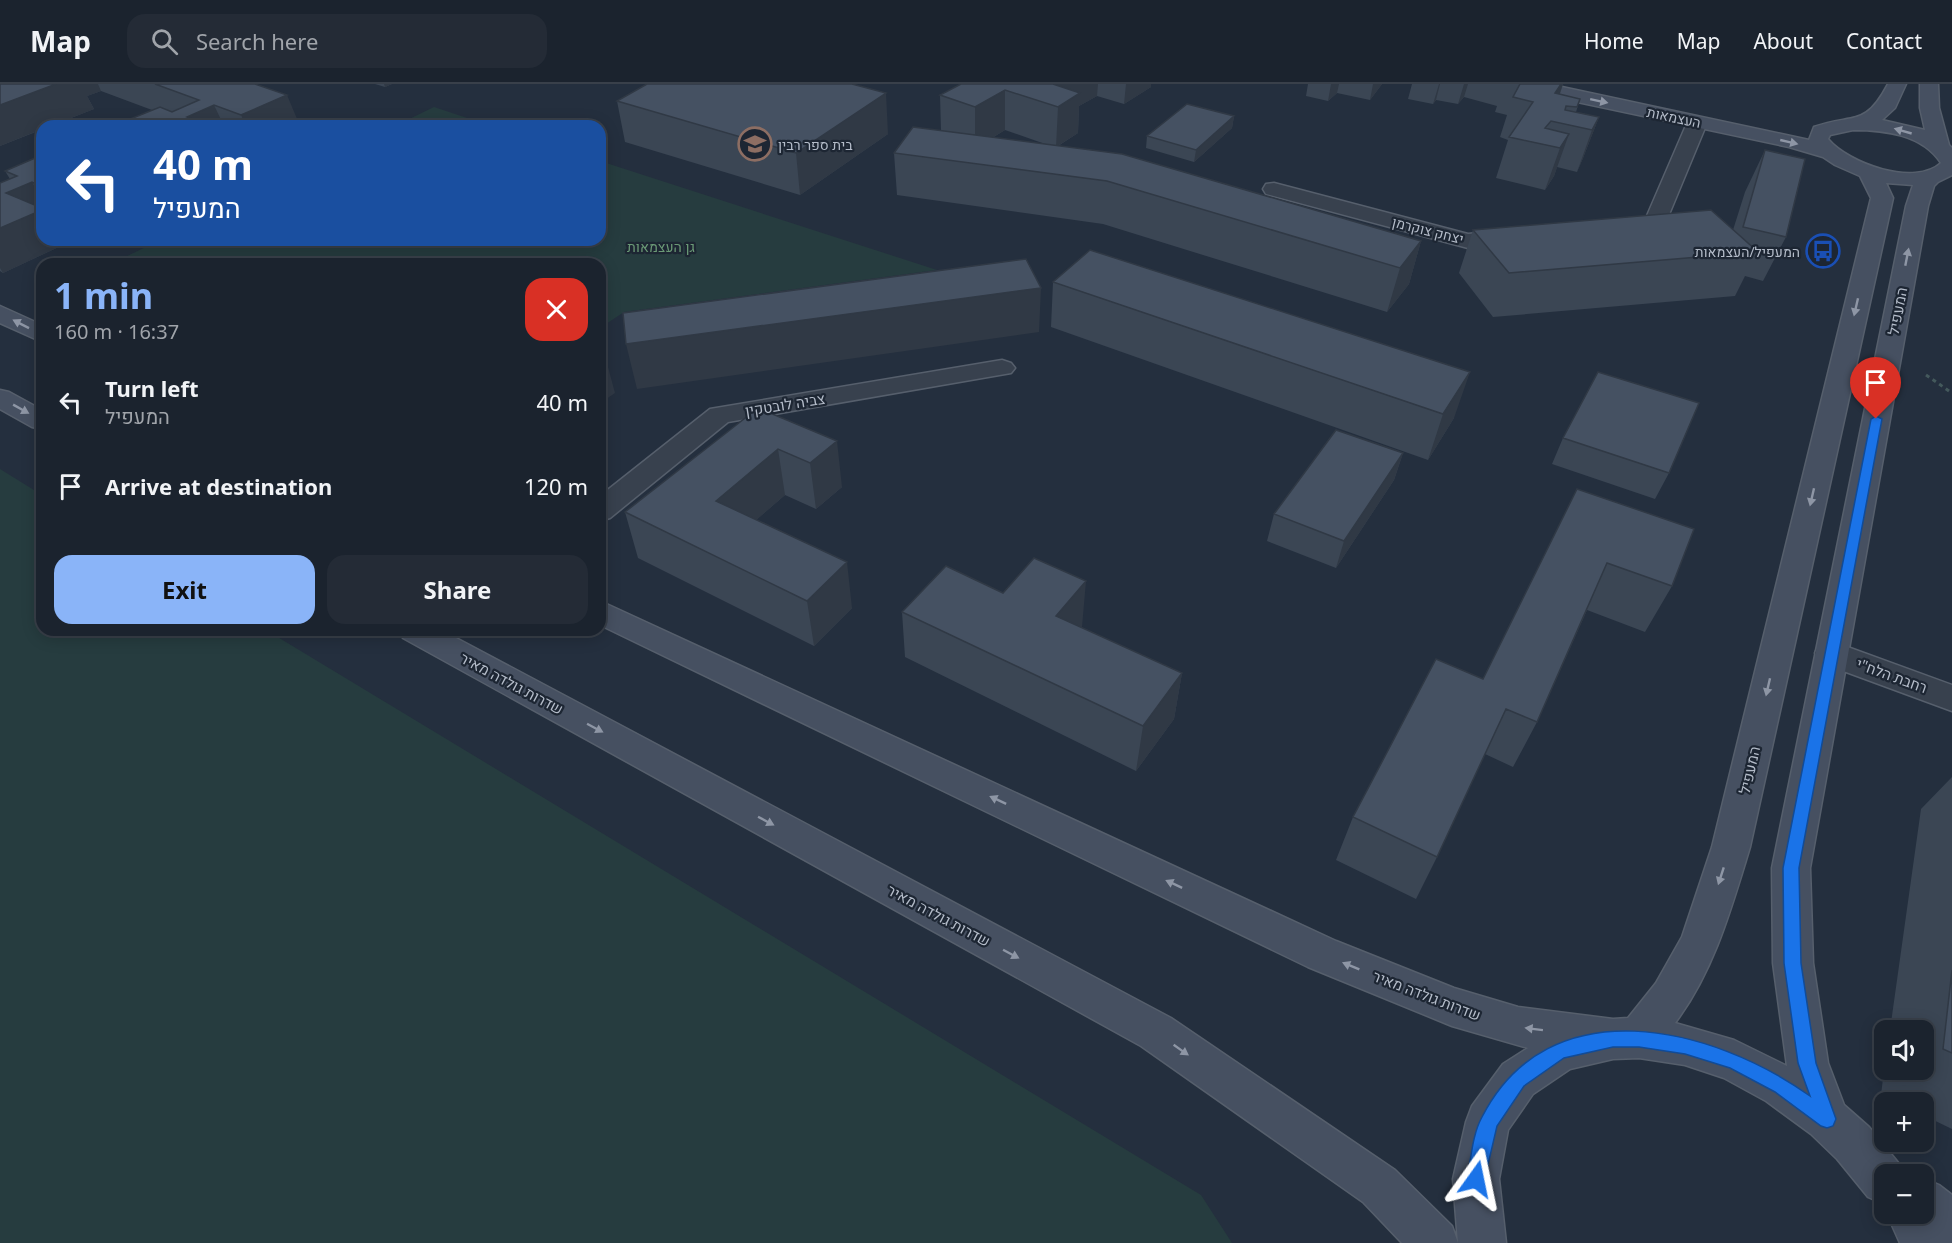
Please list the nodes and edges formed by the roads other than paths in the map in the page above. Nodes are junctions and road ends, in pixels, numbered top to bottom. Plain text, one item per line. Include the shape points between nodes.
1 (1521, 84) edge
2 (1598, 84) edge
3 (1897, 84) edge
4 (1929, 84) edge
5 (1697, 123) junction
6 (1864, 123) junction
7 (1836, 125) junction
8 (1939, 146) junction
9 (1827, 152) junction
10 (1945, 168) edge
11 (1867, 171) junction
12 (1274, 189) dead end
13 (1596, 230) edge
14 (1538, 235) edge
15 (0, 314) edge
16 (36, 331) edge
17 (1002, 368) dead end
18 (0, 398) edge
19 (36, 418) edge
20 (606, 506) edge
21 (606, 615) edge
22 (425, 636) edge
23 (1831, 653) junction
24 (1952, 698) edge
25 (1626, 1038) junction
26 (1840, 1131) junction
27 (1879, 1164) edge
28 (1874, 1170) edge
29 (1934, 1210) edge
30 (1915, 1224) edge
31 (1952, 1225) edge
32 (1435, 1243) edge
33 (1482, 1243) edge
34 (1924, 1243) edge

1 -> 5 street, העצמאות
2 - 7 street, העצמאות via 1793,122
3 - 6 street via 1885,108
4 - 8 street via 1930,117
5 -> 9 street, העצמאות
5 - 13 street via 1654,224
6 - 7 street, העצמאות
8 -> 6 street, העצמאות via 1905,131
7 - 9 street via 1821,131 1818,139
8 - 10 street via 1949,155
9 - 11 street, העצמאות
10 - 11 street, העצמאות via 1897,178
23 -> 10 street, המעפיל via 1917,206 1924,185
11 -> 25 street, המעפיל via 1882,198 1731,847 1700,943 1671,996
12 - 14 street, יצחק צוקרמן via 1468,241
16 -> 15 street
17 - 20 street, צביה לובטקין via 720,415
18 -> 19 street
25 -> 21 street, שדרות גולדה מאיר via 1518,1027 1452,1007 1322,954
22 -> 32 street, שדרות גולדה מאיר via 1156,1032 1379,1186
23 - 24 street, רחבת הלח"י
23 - 26 street, המעפיל via 1791,868 1792,963 1807,1063
25 - 26 street, שדרות גולדה מאיר via 1685,1045 1734,1061 1781,1086
25 - 33 street via 1560,1051 1518,1079 1488,1122 1476,1179
26 - 27 street
26 - 28 street
29 - 31 street
30 - 34 street

